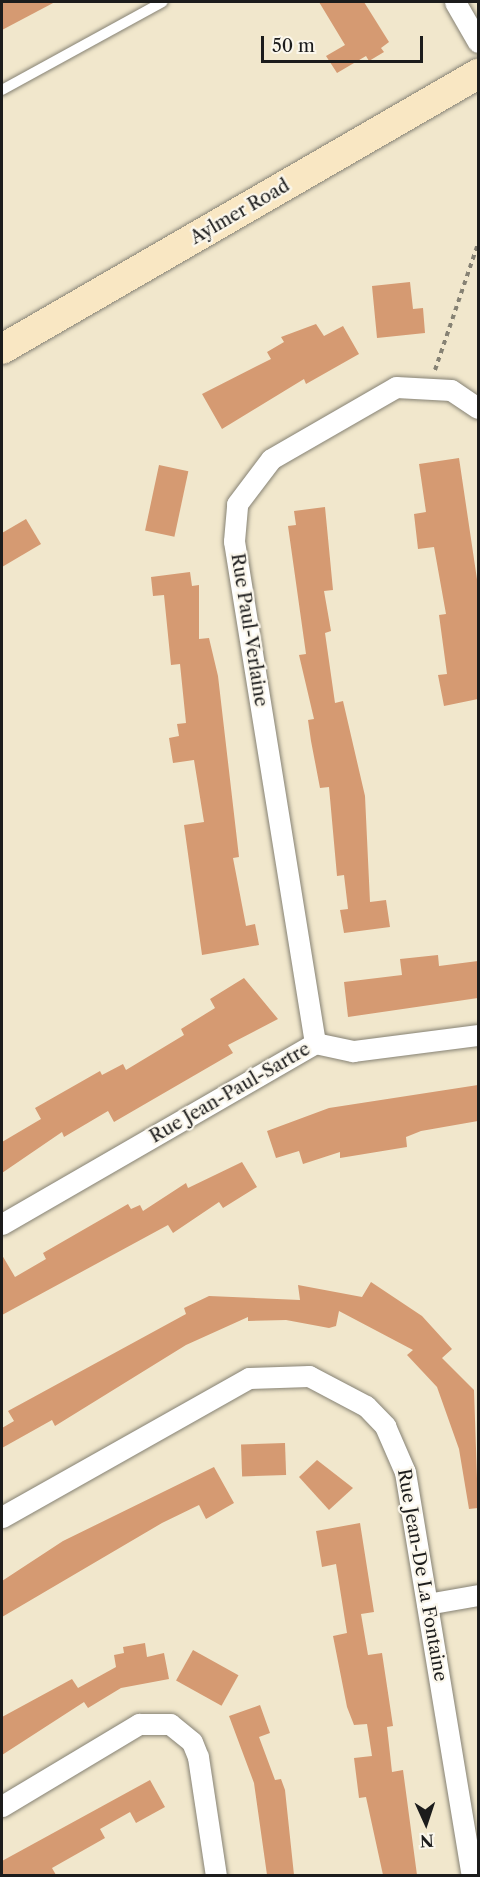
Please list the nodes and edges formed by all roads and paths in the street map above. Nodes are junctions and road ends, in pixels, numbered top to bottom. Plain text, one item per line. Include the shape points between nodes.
1 (163, 2) edge
2 (455, 2) edge
3 (478, 42) edge
4 (478, 74) edge
5 (2, 90) edge
6 (478, 244) edge
7 (2, 349) edge
8 (433, 386) junction
9 (478, 408) edge
10 (478, 1035) edge
11 (315, 1043) junction
12 (2, 1224) edge
13 (2, 1517) edge
14 (478, 1595) edge
15 (427, 1604) junction
16 (2, 1806) edge
17 (472, 1840) edge
18 (216, 1875) edge
19 (472, 1875) edge

1 - 5 lane
2 - 3 street
4 - 7 main road, Aylmer Road
6 - 8 path via 437,355
8 - 9 street, Rue Paul-Verlaine
8 - 11 street, Rue Paul-Verlaine via 396,387 271,459 237,504 234,541
10 - 11 street, Rue Jean-Paul-Sartre via 353,1052
11 - 12 street, Rue Jean-Paul-Sartre
13 - 15 street, Rue Jean-De La Fontaine via 230,1385 266,1374 309,1376 366,1406 397,1446
14 - 15 street
15 - 17 street, Rue Jean-De La Fontaine
16 - 18 street via 139,1724 170,1724 192,1742 198,1757
17 - 19 street, Rue Jean-De La Fontaine

